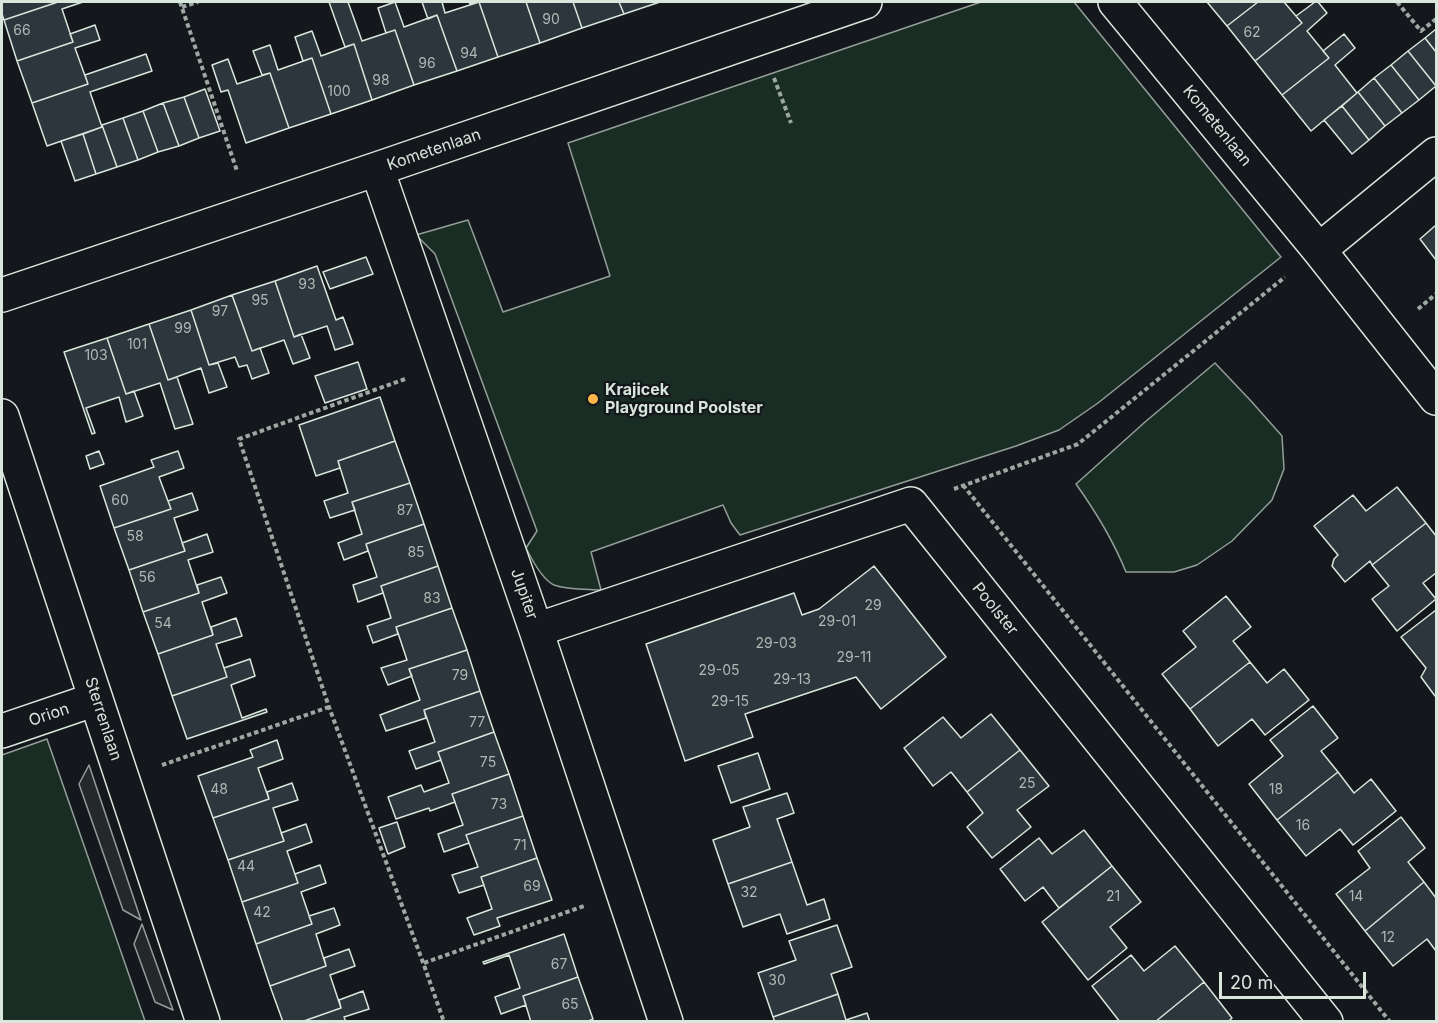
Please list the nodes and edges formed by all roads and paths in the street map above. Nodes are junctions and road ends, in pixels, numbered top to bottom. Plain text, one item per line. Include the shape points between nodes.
1 (180, 2) edge
2 (198, 2) edge
3 (865, 2) edge
4 (1115, 2) edge
5 (1397, 2) edge
6 (182, 7) junction
7 (1437, 19) edge
8 (1437, 154) edge
9 (377, 169) junction
10 (250, 211) junction
11 (1318, 250) junction
12 (2, 295) edge
13 (445, 365) junction
14 (1437, 398) edge
15 (2, 416) edge
16 (963, 485) junction
17 (911, 504) junction
18 (536, 630) junction
19 (96, 699) junction
20 (328, 706) junction
21 (2, 731) edge
22 (123, 779) junction
23 (623, 892) junction
24 (424, 963) junction
25 (203, 1022) edge
26 (444, 1022) edge
27 (666, 1022) edge
28 (1326, 1022) edge
29 (1390, 1022) edge

1 - 6 path
2 - 6 path
3 - 9 street, Kometenlaan
4 - 11 street, Kometenlaan
5 - 7 path via 1421,31
6 - 10 path
8 - 11 street
9 - 10 street, Kometenlaan
9 - 13 street, Jupiter
10 - 12 street, Kometenlaan
11 - 14 street, Kometenlaan
11 - 16 path via 1078,444
13 - 18 street, Jupiter
13 - 20 path via 239,439
15 - 19 street, Sterrenlaan
16 - 17 path
16 - 29 path
17 - 18 street
17 - 28 street, Poolster
18 - 23 street, Jupiter
19 - 21 street, Orion
19 - 22 street, Sterrenlaan
20 - 22 path
20 - 24 path
22 - 25 street, Sterrenlaan
23 - 24 path
23 - 27 street, Jupiter
24 - 26 path

